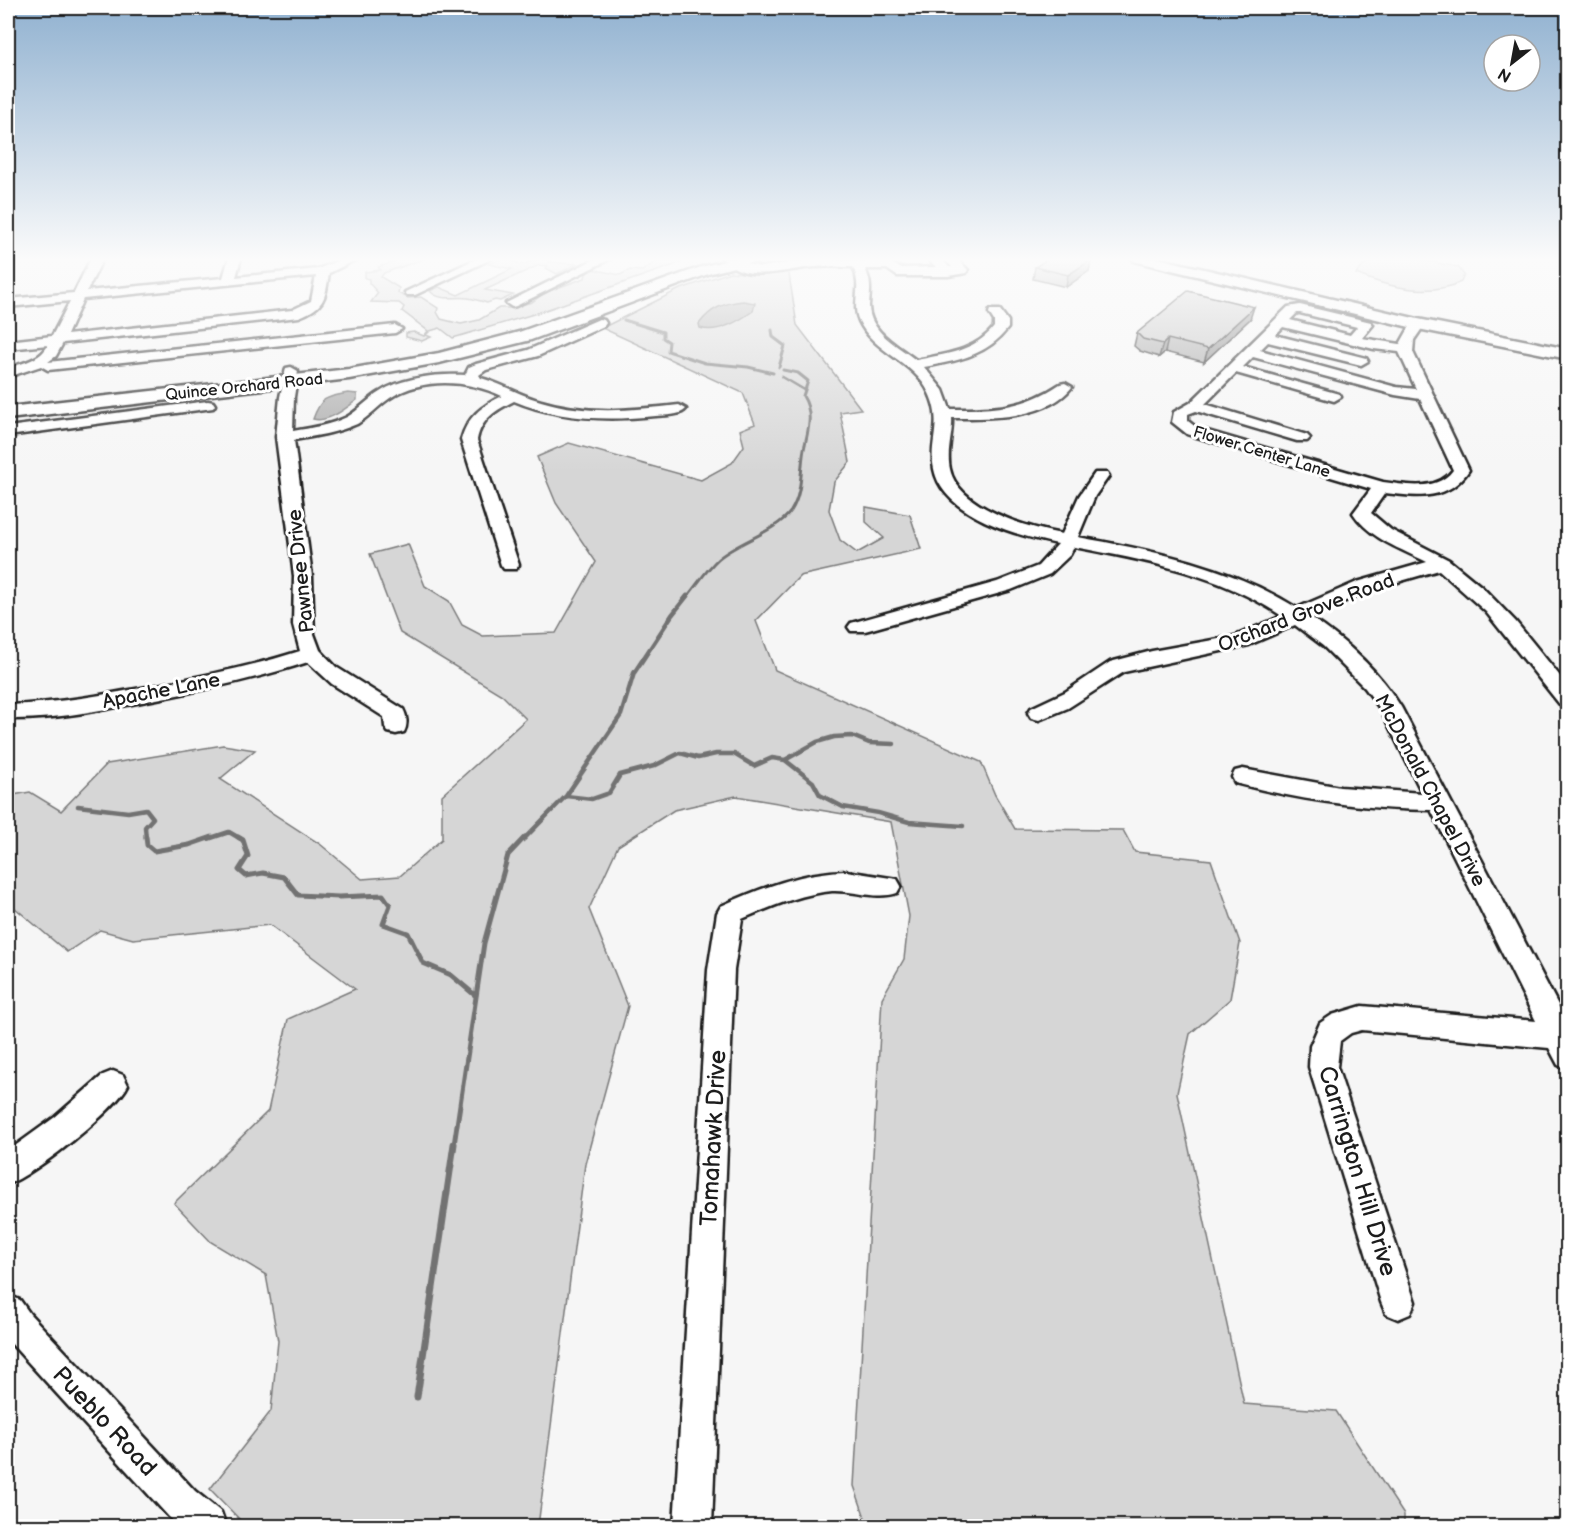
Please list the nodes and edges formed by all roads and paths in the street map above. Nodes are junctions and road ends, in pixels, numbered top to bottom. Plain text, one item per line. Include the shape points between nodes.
1 (62, 330) edge
2 (146, 330) edge
3 (300, 330) edge
4 (389, 330) edge
5 (545, 330) edge
6 (585, 330) edge
7 (872, 330) edge
8 (1000, 330) edge
9 (1272, 330) edge
10 (1311, 330) edge
11 (1362, 330) edge
12 (1414, 330) edge
13 (1446, 330) edge
14 (1478, 330) edge
15 (123, 332) junction
16 (1265, 337) junction
17 (58, 339) junction
18 (299, 339) junction
19 (1353, 340) junction
20 (8, 345) edge
21 (1568, 347) edge
22 (1406, 349) junction
23 (1250, 352) junction
24 (1568, 354) edge
25 (113, 359) junction
26 (913, 365) junction
27 (48, 366) dead end
28 (1233, 368) junction
29 (8, 373) edge
30 (290, 376) junction
31 (1348, 378) junction
32 (475, 380) junction
33 (1065, 387) dead end
34 (1426, 395) junction
35 (513, 396) junction
36 (8, 403) edge
37 (208, 405) dead end
38 (1195, 406) junction
39 (679, 409) dead end
40 (8, 413) edge
41 (943, 413) junction
42 (8, 432) edge
43 (284, 437) junction
44 (1285, 459) junction
45 (1101, 476) dead end
46 (1381, 487) junction
47 (1069, 541) junction
48 (1443, 564) junction
49 (510, 565) dead end
50 (1296, 616) junction
51 (858, 627) dead end
52 (312, 654) junction
53 (1568, 701) edge
54 (8, 712) edge
55 (1039, 713) dead end
56 (396, 727) dead end
57 (1243, 777) dead end
58 (1440, 802) junction
59 (888, 886) dead end
60 (1564, 1043) edge
61 (113, 1084) dead end
62 (8, 1168) edge
63 (1398, 1302) dead end
64 (8, 1312) edge
65 (207, 1527) edge
66 (693, 1527) edge

1 - 17 street
2 - 15 street
3 - 18 street
4 - 18 street
5 - 30 main road, Quince Orchard Road via 482,348 384,368
6 - 32 street via 533,353 474,370
7 - 26 street, McDonald Chapel Drive
8 - 26 street via 985,345
9 - 16 street, Flower Center Lane
10 - 19 street
11 - 19 street, Flower Center Lane
12 - 22 street
13 - 24 main road
14 - 21 main road
15 - 17 street
15 - 25 street
16 - 23 street, Flower Center Lane
16 - 31 street via 1364,357
17 - 20 street
17 - 29 street via 46,358
18 - 25 street
19 - 22 street
22 - 34 street
23 - 28 street, Flower Center Lane
23 - 31 street
25 - 27 street
26 - 41 street, McDonald Chapel Drive via 934,387
28 - 31 street via 1330,402
28 - 38 street, Flower Center Lane
30 - 36 main road, Quince Orchard Road
30 - 40 main road, Quince Orchard Road
30 - 43 street, Pawnee Drive
31 - 34 street
32 - 35 street
32 - 43 street via 439,380 403,387 347,422
33 - 41 street via 1042,403 1024,408
34 - 46 street, Flower Center Lane via 1458,460 1458,477 1430,490
35 - 39 street via 555,410 586,414
35 - 49 street via 483,413 474,423 469,440
37 - 42 street
38 - 44 street, Flower Center Lane via 1185,409 1180,417 1180,422 1192,431
38 - 44 street via 1306,431
41 - 47 street, McDonald Chapel Drive via 940,467 952,490 999,521
43 - 52 street, Pawnee Drive via 303,579 303,632
44 - 46 street, Flower Center Lane
45 - 47 street
46 - 48 street via 1362,513 1364,521
47 - 50 street, McDonald Chapel Drive via 1199,569 1248,589
47 - 51 street via 1058,559 1030,577
48 - 50 street, Orchard Grove Road via 1377,582
48 - 53 street via 1470,584
50 - 55 street, Orchard Grove Road via 1232,644 1118,667 1098,676 1071,698
50 - 58 street, McDonald Chapel Drive via 1331,641 1372,682 1390,707
52 - 54 street, Apache Lane via 240,675 107,702
52 - 56 street, Pawnee Drive via 352,687 386,705 395,714
57 - 58 street via 1329,794
58 - 60 street, McDonald Chapel Drive
59 - 66 street, Tomahawk Drive via 846,881 813,883 730,913 721,970
60 - 63 street, Carrington Hill Drive via 1362,1018 1342,1022 1329,1031 1322,1049 1323,1067
61 - 62 street via 66,1127
64 - 65 street, Pueblo Road

